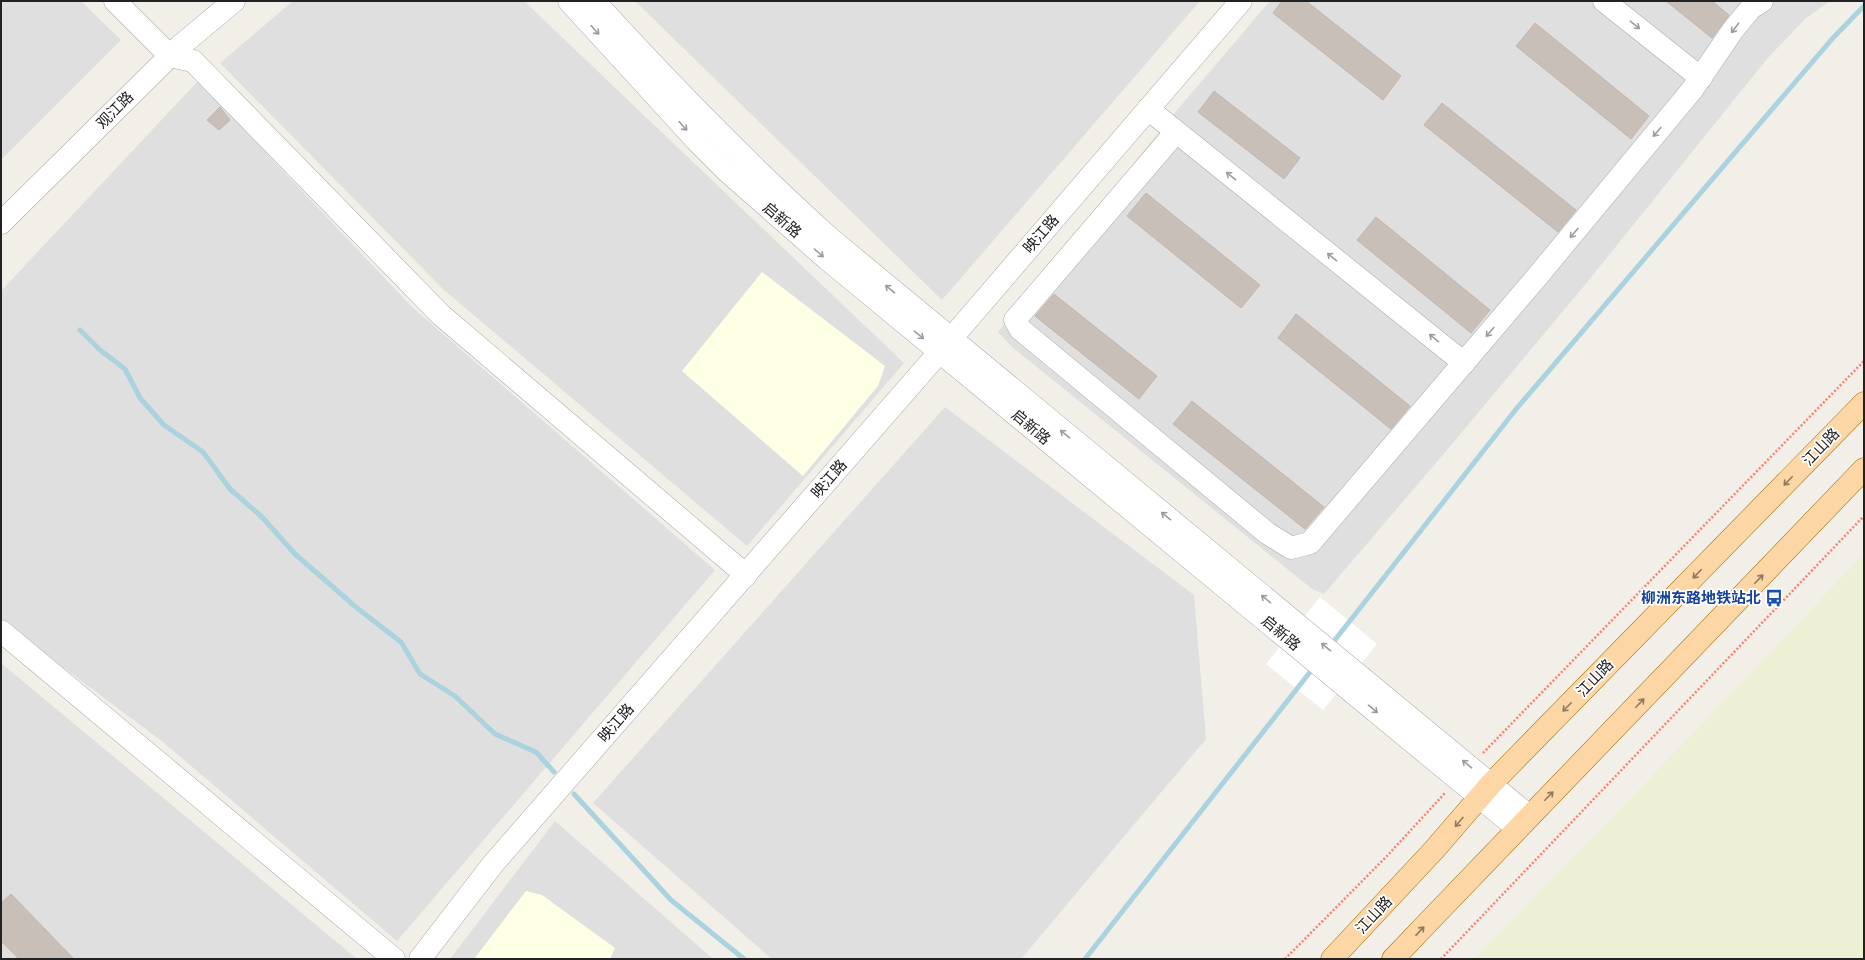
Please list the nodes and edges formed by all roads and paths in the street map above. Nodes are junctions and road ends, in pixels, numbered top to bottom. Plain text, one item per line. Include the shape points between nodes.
1 (115, 1) edge
2 (234, 1) edge
3 (569, 1) edge
4 (594, 1) edge
5 (1241, 1) edge
6 (1604, 1) edge
7 (1762, 1) edge
8 (170, 56) junction
9 (1701, 78) junction
10 (1148, 109) junction
11 (1176, 132) junction
12 (1, 223) edge
13 (945, 346) junction
14 (1864, 361) edge
15 (1464, 363) junction
16 (1864, 403) edge
17 (1864, 470) edge
18 (1864, 516) edge
19 (746, 575) junction
20 (1, 631) edge
21 (1464, 773) junction
22 (1485, 791) junction
23 (1523, 822) junction
24 (394, 959) edge
25 (420, 959) edge
26 (1286, 959) edge
27 (1332, 959) edge
28 (1393, 959) edge
29 (1440, 959) edge

1 - 8 street
2 - 8 street, 观江路
3 -> 13 street, 启新路 via 728,172 827,259
13 -> 4 street, 启新路 via 777,191 676,91
5 - 10 street, 映江路
6 -> 9 street
7 -> 9 street via 1752,8 1733,30
8 - 12 street, 观江路
8 - 19 street via 193,61 441,315
9 -> 15 street
10 - 11 street
10 - 13 street, 映江路
15 -> 11 street
11 - 15 street via 1015,320 1020,329 1267,532 1291,548 1310,543
13 - 19 street, 映江路
13 - 21 street, 启新路
14 - 21 path
16 -> 22 main road, 江山路
23 -> 17 main road
18 - 29 path
19 - 25 street, 映江路 via 493,864
20 - 24 street
21 - 22 street, 启新路
21 - 26 path
22 - 23 street, 启新路
22 -> 27 main road, 江山路 via 1434,850
28 -> 23 main road

